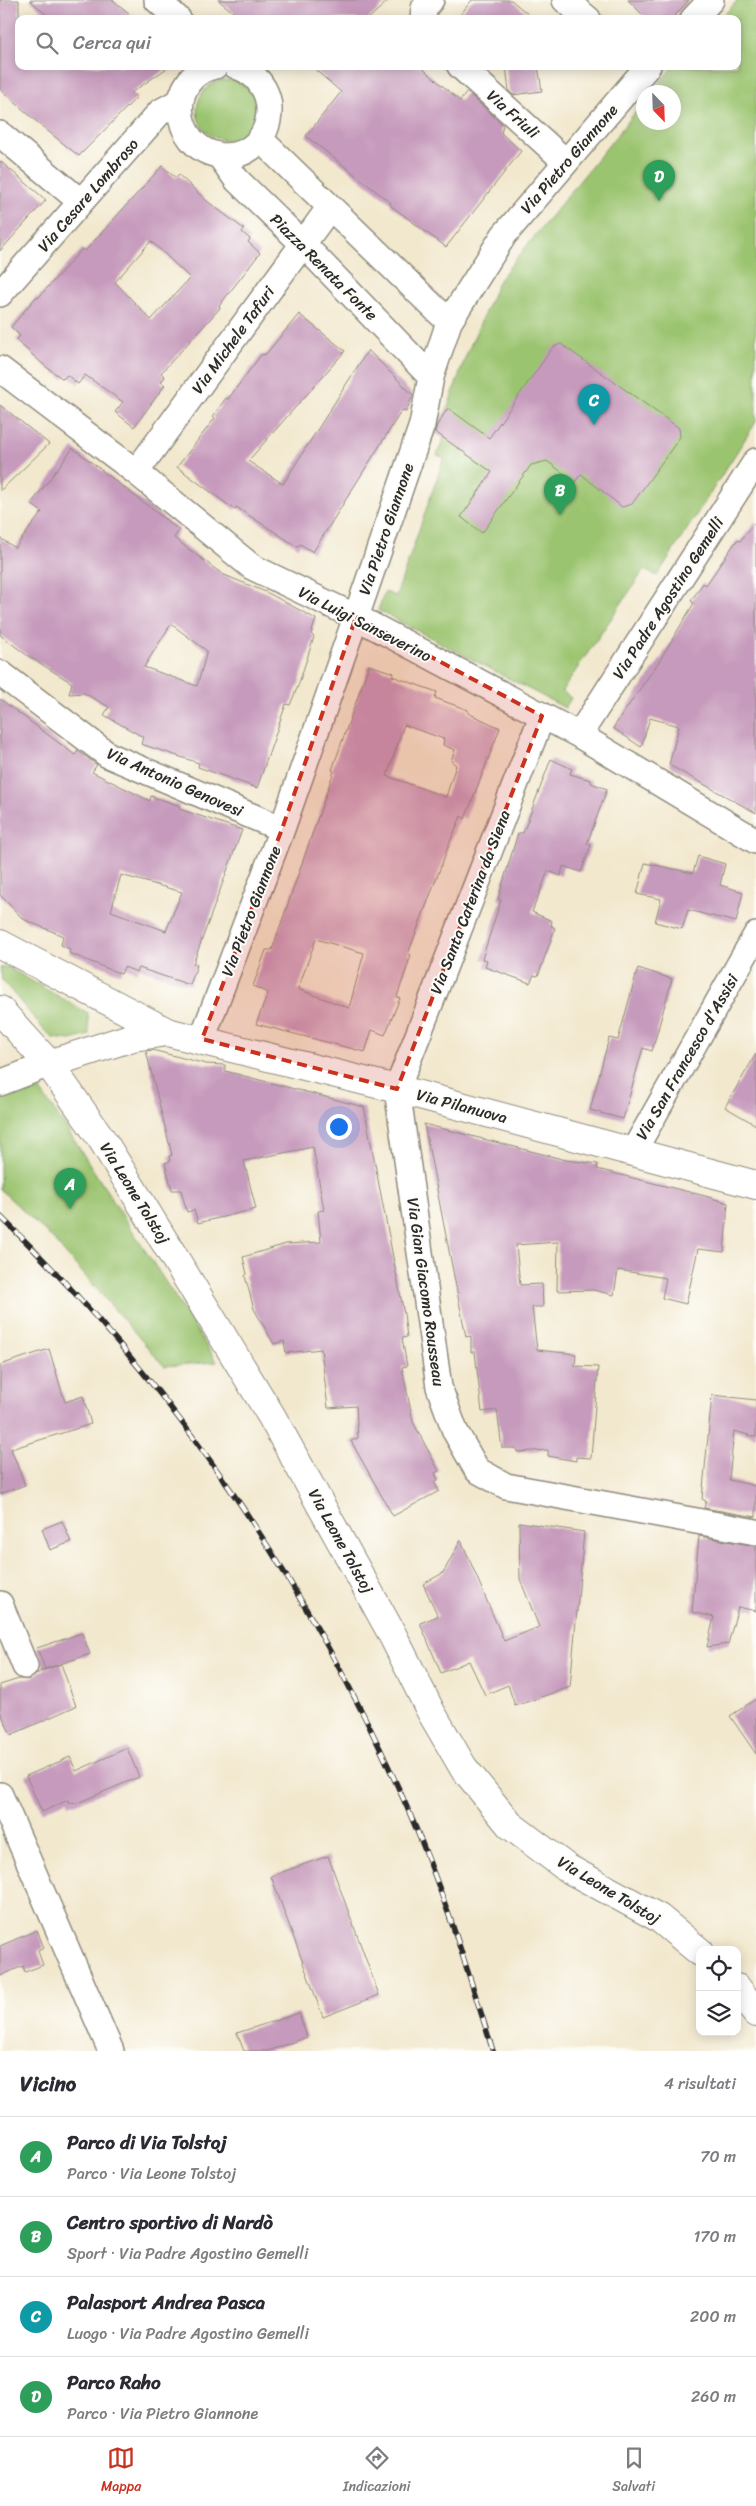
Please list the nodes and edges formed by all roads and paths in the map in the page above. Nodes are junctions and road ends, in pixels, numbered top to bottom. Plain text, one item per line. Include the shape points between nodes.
1 (157, 0) edge
2 (431, 0) edge
3 (565, 0) edge
4 (711, 0) edge
5 (174, 15) edge
6 (423, 15) edge
7 (583, 15) edge
8 (697, 15) edge
9 (206, 70) edge
10 (245, 70) edge
11 (464, 70) edge
12 (644, 70) edge
13 (180, 101) junction
14 (0, 134) edge
15 (260, 139) junction
16 (219, 155) junction
17 (566, 162) junction
18 (81, 202) junction
19 (330, 207) junction
20 (303, 244) junction
21 (0, 294) edge
22 (449, 322) junction
23 (0, 369) edge
24 (431, 377) junction
25 (136, 472) junction
26 (752, 478) edge
27 (356, 618) junction
28 (0, 673) edge
29 (542, 716) junction
30 (579, 735) junction
31 (282, 828) junction
32 (756, 840) edge
33 (756, 935) edge
34 (0, 944) edge
35 (0, 1010) edge
36 (167, 1032) junction
37 (202, 1039) junction
38 (49, 1064) junction
39 (0, 1083) edge
40 (397, 1089) junction
41 (632, 1152) junction
42 (756, 1185) edge
43 (756, 1532) edge
44 (0, 1604) edge
45 (25, 1666) dead end
46 (0, 1795) edge
47 (696, 1949) edge
48 (739, 1991) edge
49 (756, 2013) edge
50 (111, 2051) edge

1 - 5 street
2 - 6 street via 424,8
3 - 7 street
4 - 8 street
9 - 13 street via 195,75 185,87
10 - 15 street via 262,83 268,97 270,112
11 - 17 street, Via Friuli
12 - 17 street, Via Pietro Giannone
13 - 16 street, Piazza Renata Fonte via 179,116 184,130 193,142
13 - 18 street, Via Cesare Lombroso via 160,112
14 - 18 street
15 - 16 street via 248,149
15 - 19 street
16 - 20 street, Piazza Renata Fonte via 237,180
17 - 22 street, Via Pietro Giannone via 504,235
18 - 21 street, Via Cesare Lombroso
19 - 20 street, Via Michele Tafuri
19 - 22 street
20 - 24 street, Piazza Renata Fonte
20 - 25 street, Via Michele Tafuri
22 - 24 street, Via Pietro Giannone
23 - 25 street, Via Luigi Sanseverino
24 - 27 street, Via Pietro Giannone via 422,425
25 - 27 street, Via Luigi Sanseverino via 252,567
26 - 30 street, Via Padre Agostino Gemelli
27 - 29 street, Via Luigi Sanseverino
27 - 31 street, Via Pietro Giannone
28 - 31 street, Via Antonio Genovesi via 108,755
29 - 30 street, Via Luigi Sanseverino
29 - 40 street, Via Santa Caterina da Siena
30 - 32 street, Via Luigi Sanseverino
31 - 37 street, Via Pietro Giannone
33 - 41 street, Via San Francesco d'Assisi
34 - 36 street
35 - 38 street, Via Leone Tolstoj
36 - 37 street, Via Pilanuova
36 - 38 street via 133,1037
37 - 40 street, Via Pilanuova
38 - 39 street
38 - 47 street, Via Leone Tolstoj via 103,1141 272,1417 463,1767 510,1825 567,1868 659,1918
40 - 41 street, Via Pilanuova
40 - 43 street, Via Gian Giacomo Rousseau via 439,1387 455,1431 477,1470 506,1486
41 - 42 street, Via Pilanuova
44 - 45 street
46 - 50 street
48 - 49 street

